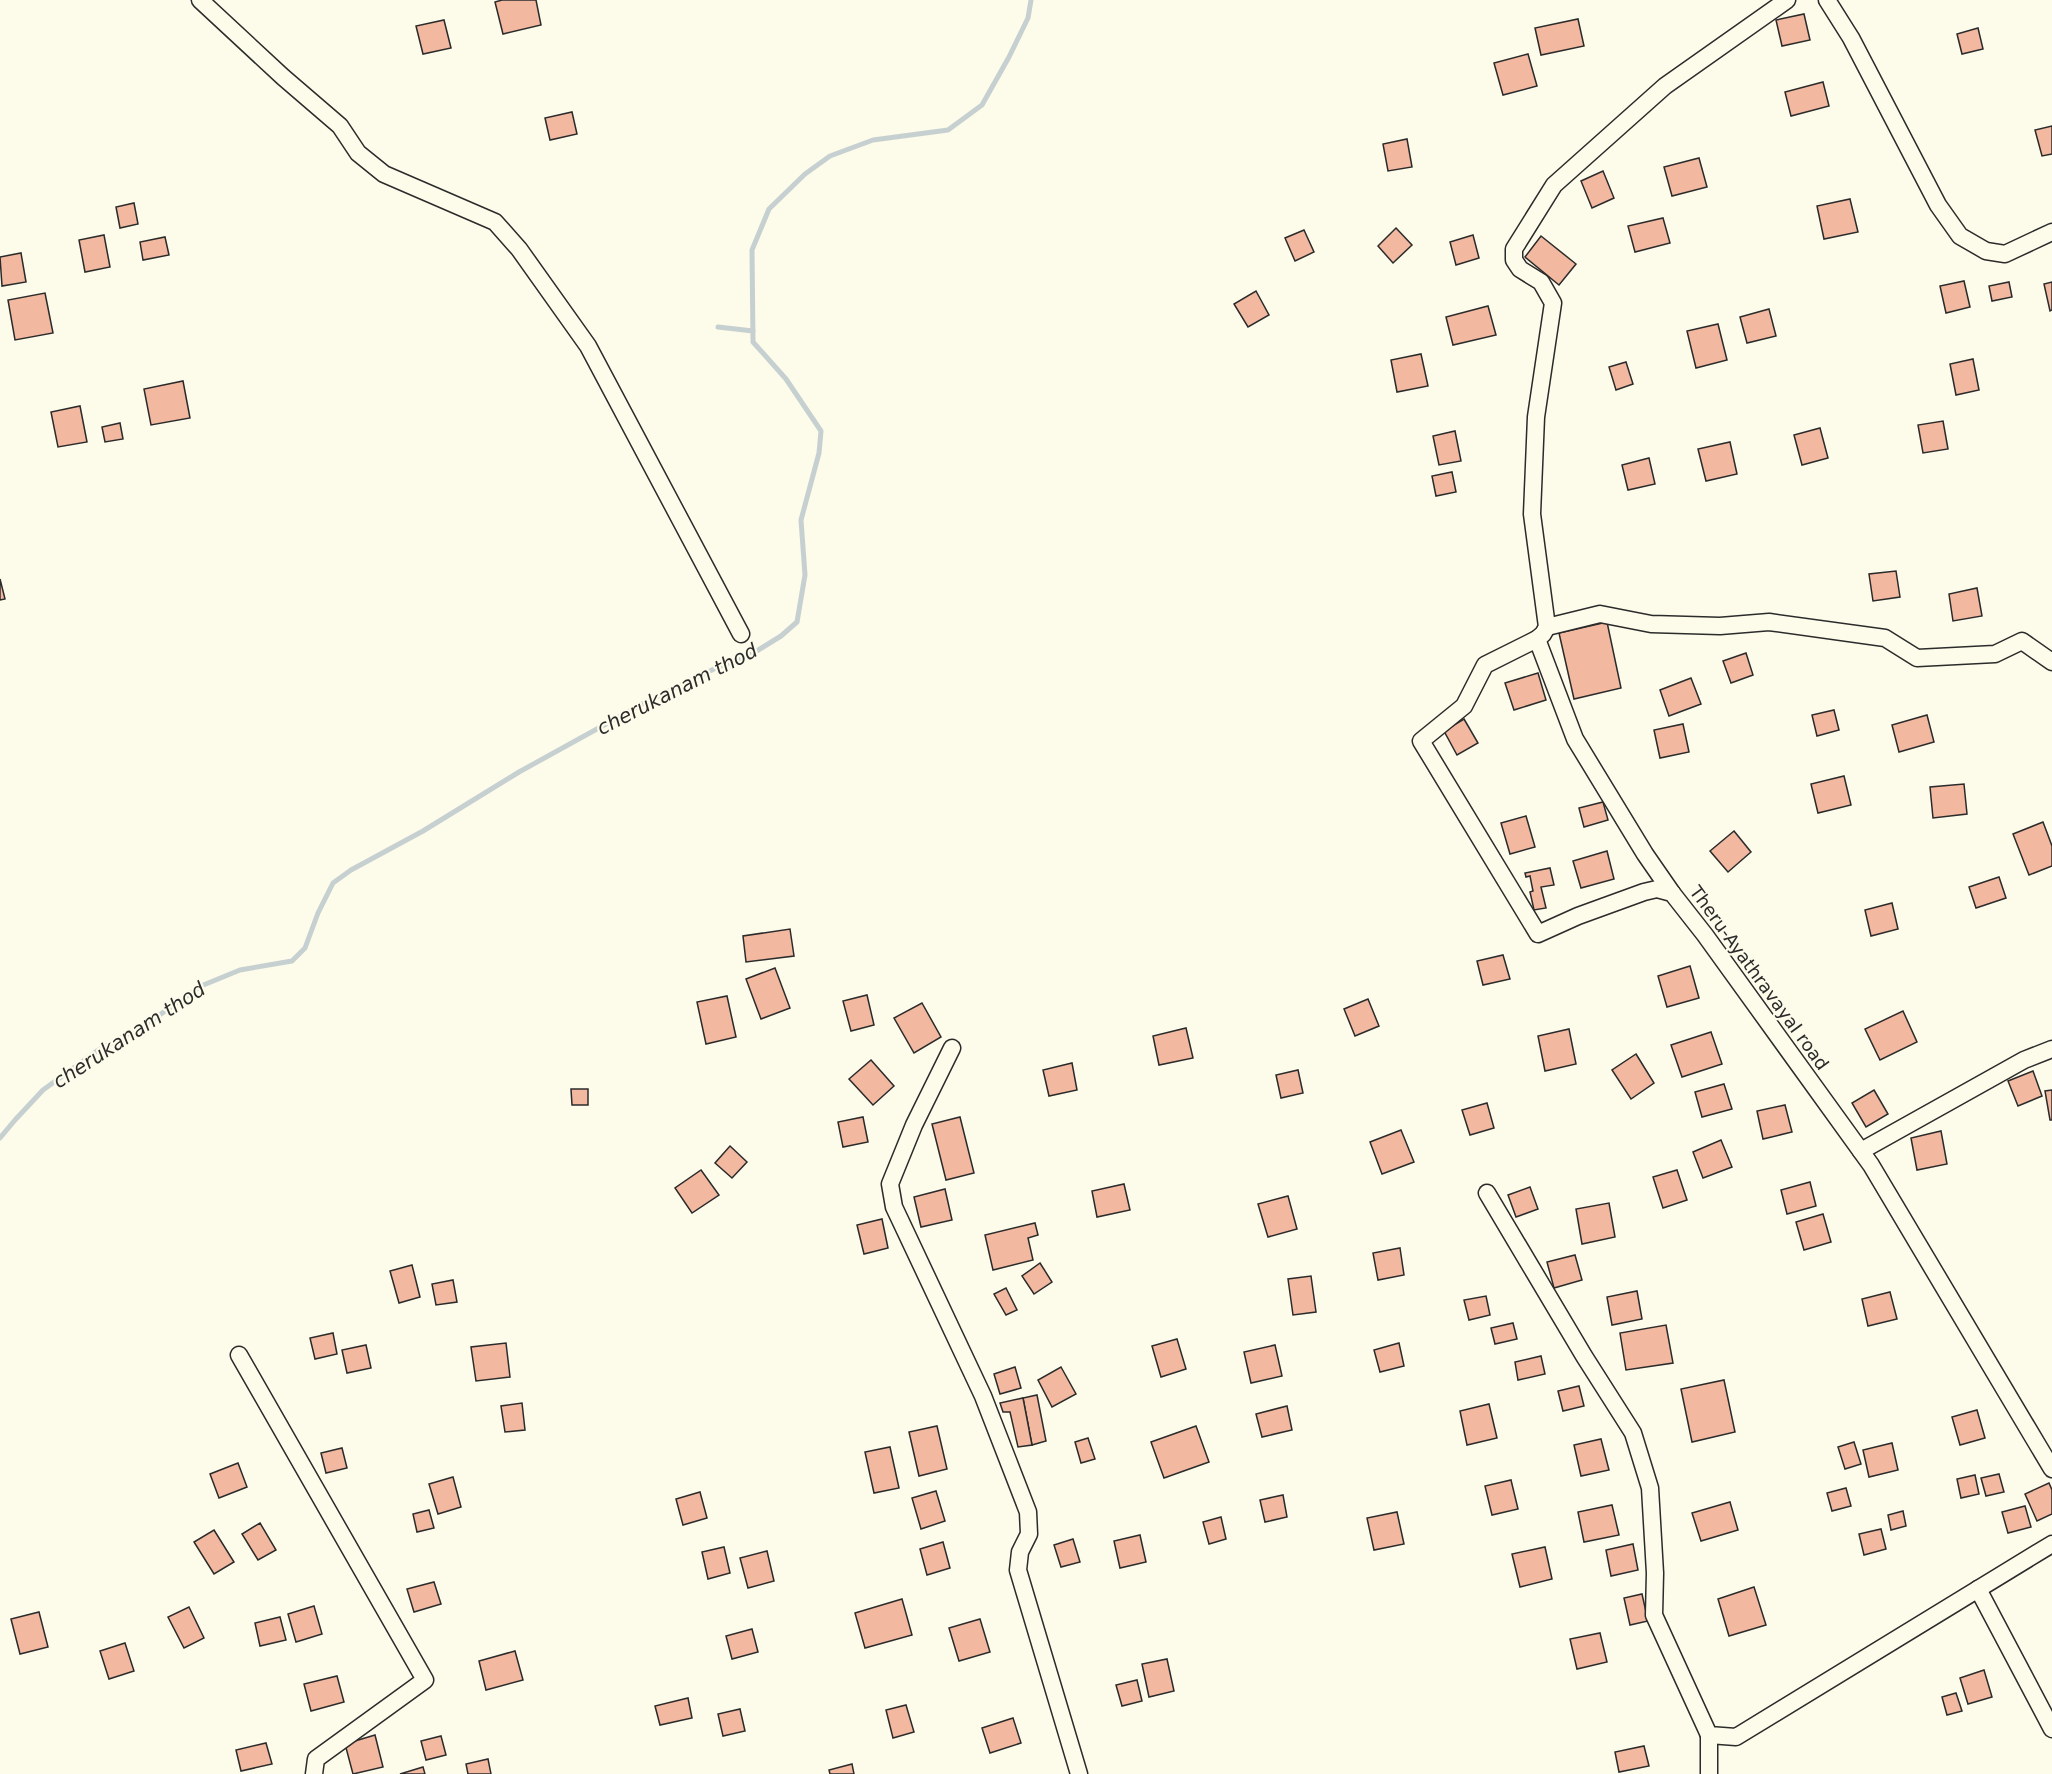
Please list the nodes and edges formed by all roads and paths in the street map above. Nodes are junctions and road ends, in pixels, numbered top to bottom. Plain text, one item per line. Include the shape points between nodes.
1 (200, 0) edge
2 (1787, 0) edge
3 (1827, 0) edge
4 (2052, 232) edge
5 (1542, 633) junction
6 (741, 634) dead end
7 (2052, 662) edge
8 (1672, 892) junction
9 (952, 1048) dead end
10 (2052, 1049) edge
11 (1861, 1151) junction
12 (1486, 1193) dead end
13 (239, 1355) dead end
14 (2052, 1469) edge
15 (2052, 1544) edge
16 (1978, 1589) junction
17 (2052, 1729) edge
18 (1709, 1736) junction
19 (314, 1774) edge
20 (1079, 1774) edge
21 (1709, 1774) edge

1 - 6 street via 340,126 358,153 384,174 495,222 519,249 588,346
2 - 5 street via 1665,86 1554,185 1514,249 1514,260 1541,282 1553,303 1536,417 1532,514
3 - 4 street via 1851,38 1938,205 1960,236 1986,251 2005,254
5 - 7 street via 1600,614 1651,624 1720,626 1769,622 1885,638 1917,658 1995,654 2022,641
5 - 8 street via 1575,739
5 - 8 street, Theru-Ayathravayal road via 1485,665 1464,706 1421,741 1538,934 1644,892
8 - 11 street, Theru-Ayathravayal road
9 - 20 street via 890,1184 894,1207 982,1396 1028,1512 1029,1534 1020,1552 1018,1570
10 - 11 street via 2024,1060
11 - 14 street, Theru-Ayathravayal road
12 - 18 street via 1633,1433 1650,1488 1654,1615
13 - 19 street via 425,1680 316,1759
15 - 16 street
16 - 17 street
16 - 18 street via 1736,1737
18 - 21 street

